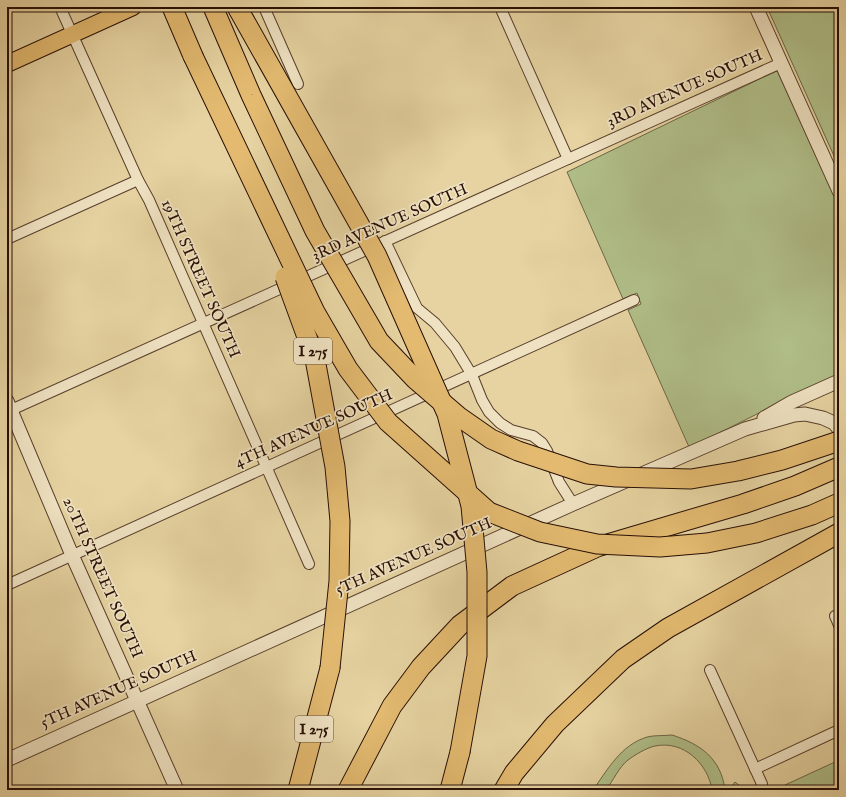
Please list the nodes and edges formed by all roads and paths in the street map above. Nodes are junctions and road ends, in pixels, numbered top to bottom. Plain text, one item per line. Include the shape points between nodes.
1 (60, 7) edge
2 (133, 7) edge
3 (172, 7) edge
4 (213, 7) edge
5 (237, 7) edge
6 (264, 7) edge
7 (500, 7) edge
8 (756, 7) edge
9 (73, 34) junction
10 (193, 56) junction
11 (781, 63) junction
12 (7, 64) edge
13 (298, 84) dead end
14 (568, 159) junction
15 (138, 180) junction
16 (839, 191) edge
17 (7, 239) edge
18 (385, 242) junction
19 (634, 300) dead end
20 (202, 324) junction
21 (472, 374) junction
22 (839, 381) edge
23 (9, 406) edge
24 (745, 429) junction
25 (839, 429) edge
26 (839, 441) edge
27 (839, 466) edge
28 (267, 467) junction
29 (839, 503) edge
30 (573, 504) junction
31 (835, 535) edge
32 (72, 555) junction
33 (309, 564) dead end
34 (7, 585) edge
35 (710, 670) dead end
36 (138, 700) junction
37 (839, 730) edge
38 (7, 760) edge
39 (755, 769) junction
40 (762, 784) dead end
41 (177, 790) edge
42 (298, 790) edge
43 (348, 790) edge
44 (450, 790) edge
45 (504, 790) edge

1 - 9 street, 19TH STREET SOUTH
2 - 9 main road
3 - 10 highway, I 275
4 - 26 highway, bridge via 315,231 379,342 415,379 458,416 491,439 518,451 587,474 652,479 691,479 738,471
5 - 44 highway, bridge via 377,256 447,414 471,506 477,572 477,656 460,752
6 - 13 street
7 - 14 street
8 - 11 street
9 - 12 main road
9 - 15 street, 19TH STREET SOUTH
10 - 29 highway, bridge via 315,312 348,369 388,422 489,512 540,532 598,544 660,547 707,543 756,533 812,515
10 - 42 highway, I 275, bridge via 292,294 315,359 335,467 340,521 339,581 330,668
11 - 14 street, 3RD AVENUE SOUTH
11 - 16 street
14 - 18 street, 3RD AVENUE SOUTH
15 - 17 street
15 - 20 street, 19TH STREET SOUTH
18 - 20 street, 3RD AVENUE SOUTH
18 - 21 street via 417,308 455,347
19 - 21 street, 4TH AVENUE SOUTH
20 - 23 street, 3RD AVENUE SOUTH
20 - 28 street, 19TH STREET SOUTH
21 - 28 street, 4TH AVENUE SOUTH
21 - 30 street via 482,400 500,423 511,430 533,436 542,443 559,482
22 - 24 street via 792,402
23 - 32 street, 20TH STREET SOUTH
24 - 25 street, 5TH AVENUE SOUTH via 805,414 823,418 834,423
24 - 30 street, 5TH AVENUE SOUTH
27 - 43 highway via 788,489 597,548 512,586 460,625 421,667 392,706
28 - 32 street, 4TH AVENUE SOUTH
28 - 33 street, 19TH STREET SOUTH
30 - 36 street, 5TH AVENUE SOUTH
31 - 45 highway via 675,624 623,659 555,724 514,773
32 - 34 street, 4TH AVENUE SOUTH
32 - 36 street, 20TH STREET SOUTH
35 - 39 street
36 - 38 street, 5TH AVENUE SOUTH
36 - 41 street, 20TH STREET SOUTH
37 - 39 street
39 - 40 street

